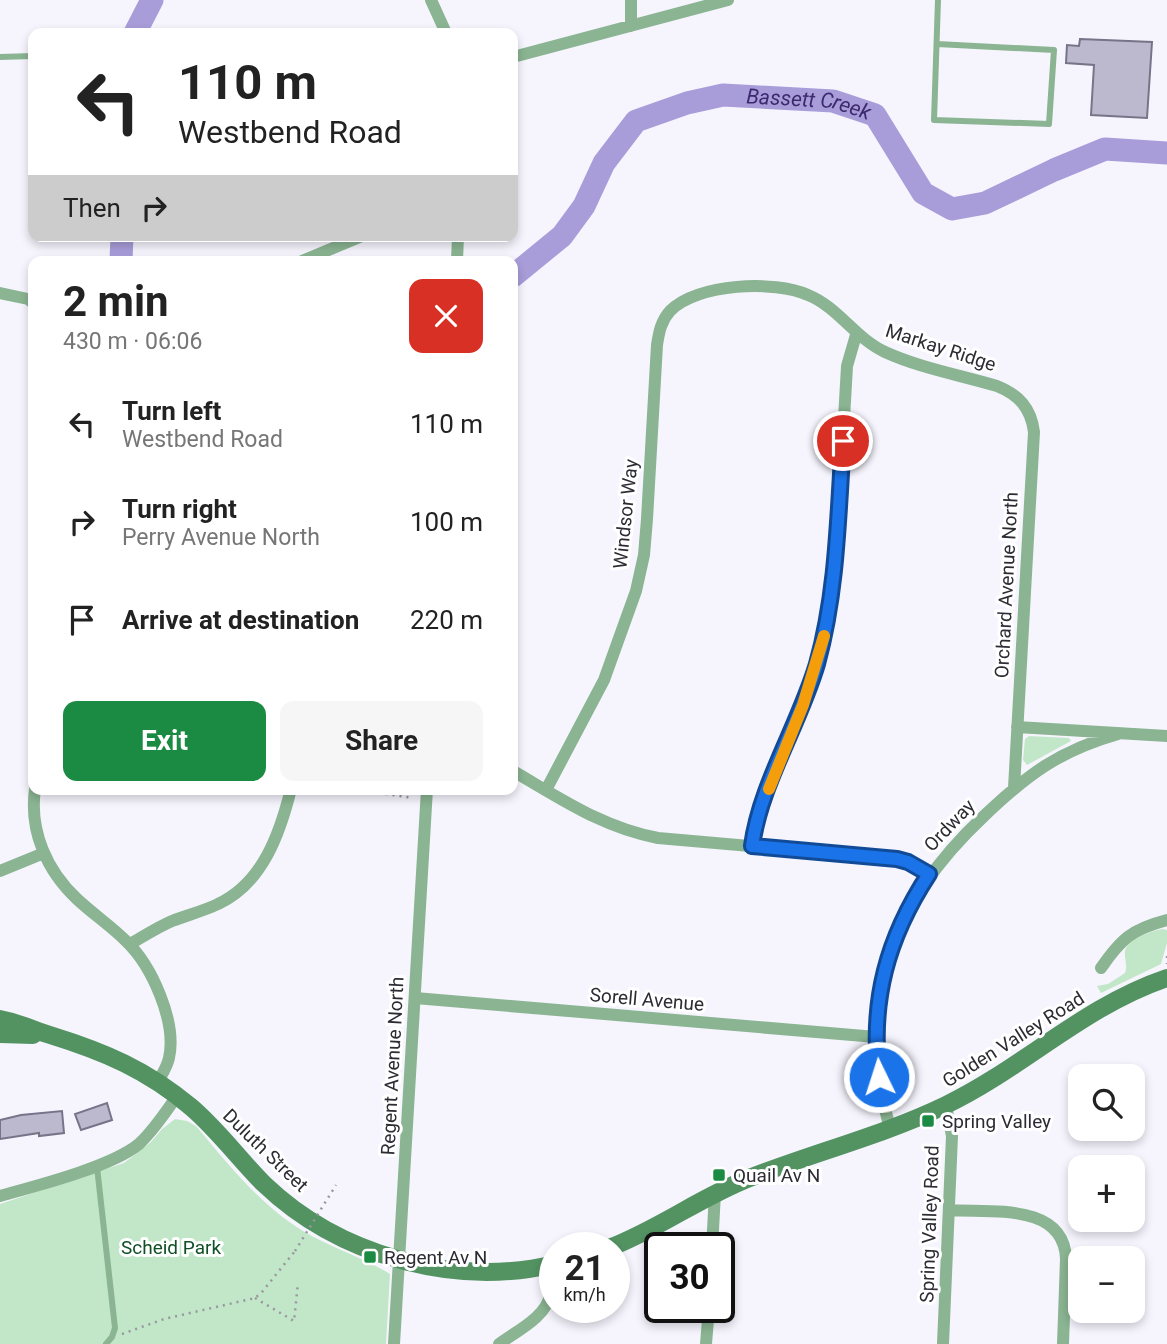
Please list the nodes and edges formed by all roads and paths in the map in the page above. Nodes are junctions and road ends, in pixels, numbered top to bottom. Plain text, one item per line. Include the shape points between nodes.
1 (431, 0) edge
2 (631, 0) edge
3 (728, 0) edge
4 (938, 0) edge
5 (631, 26) junction
6 (444, 28) edge
7 (937, 44) junction
8 (28, 56) edge
9 (518, 56) edge
10 (0, 57) edge
11 (348, 242) edge
12 (314, 256) edge
13 (0, 293) edge
14 (28, 300) edge
15 (671, 310) joint
16 (856, 335) junction
17 (1012, 392) joint
18 (1017, 727) junction
19 (1118, 734) junction
20 (1167, 736) edge
21 (518, 774) edge
22 (1014, 788) junction
23 (546, 790) junction
24 (35, 795) edge
25 (290, 795) edge
26 (394, 795) edge
27 (426, 795) edge
28 (416, 798) dead end
29 (752, 846) junction
30 (44, 853) junction
31 (0, 871) edge
32 (929, 874) junction
33 (1167, 920) edge
34 (130, 944) junction
35 (1167, 956) edge
36 (1167, 964) edge
37 (1101, 968) dead end
38 (1167, 978) edge
39 (415, 998) junction
40 (0, 1018) edge
41 (0, 1034) edge
42 (51, 1035) junction
43 (876, 1037) junction
44 (158, 1082) junction
45 (177, 1097) junction
46 (946, 1105) junction
47 (890, 1128) junction
48 (96, 1165) junction
49 (336, 1185) dead end
50 (715, 1193) junction
51 (0, 1196) edge
52 (949, 1210) junction
53 (713, 1232) edge
54 (630, 1240) edge
55 (400, 1259) junction
56 (539, 1266) edge
57 (298, 1283) dead end
58 (255, 1297) junction
59 (539, 1313) edge
60 (708, 1323) edge
61 (112, 1337) junction
62 (106, 1344) edge
63 (394, 1344) edge
64 (499, 1344) edge
65 (706, 1344) edge
66 (943, 1344) edge
67 (1063, 1344) edge

1 - 6 street
2 - 5 street
3 - 5 street
4 - 7 lane
5 - 9 street
7 - 7 lane via 1054,50 1049,124 934,120
8 - 10 lane
11 - 12 street
13 - 14 street
15 - 16 street, Markay Ridge via 692,296 713,291 781,287 821,302
15 - 23 street, Windsor Way via 663,320 657,345 644,555 636,591 604,680
16 - 17 street, Markay Ridge via 898,357
16 - 29 street via 847,366 837,541 827,624 803,705 755,821
17 - 18 street, Orchard Avenue North via 1028,410 1034,432
18 - 19 street, Ordway
18 - 22 street, Orchard Avenue North
19 - 20 street, Ordway
19 - 22 street, Ordway via 1058,756
21 - 23 street
22 - 32 street, Ordway
23 - 29 street via 588,815 634,833
24 - 30 street via 34,820
25 - 34 street via 270,851 238,892
26 - 28 path
27 - 39 street, Regent Avenue North
29 - 32 street via 897,859
30 - 31 street
30 - 34 street via 61,884
32 - 43 street, Ordway via 891,947
33 - 37 street via 1125,936
34 - 44 street via 163,1000 170,1048
35 - 36 path
38 - 46 street, Golden Valley Road via 1072,1025
39 - 43 street, Sorell Avenue
39 - 55 street, Regent Avenue North
40 - 42 street, Duluth Street
41 - 42 street, Duluth Street
42 - 44 street, Duluth Street via 115,1058
43 - 47 street, Ordway via 880,1092
44 - 45 street, Duluth Street
45 - 48 street via 140,1143
45 - 55 street, Duluth Street via 215,1130 265,1185 299,1212 336,1234
46 - 47 street, Golden Valley Road
46 - 52 street, Spring Valley Road via 952,1136
47 - 50 street, Golden Valley Road
48 - 51 street
48 - 61 lane
49 - 58 path, bridge via 295,1251
50 - 53 street
50 - 54 street, Golden Valley Road
52 - 66 street, Spring Valley Road
52 - 67 street via 1026,1214 1042,1219 1061,1236 1066,1248
55 - 56 street, Duluth Street via 479,1271
55 - 63 street, Regent Avenue North
57 - 58 path via 293,1321
58 - 61 path
59 - 64 street
60 - 65 street
61 - 62 lane

